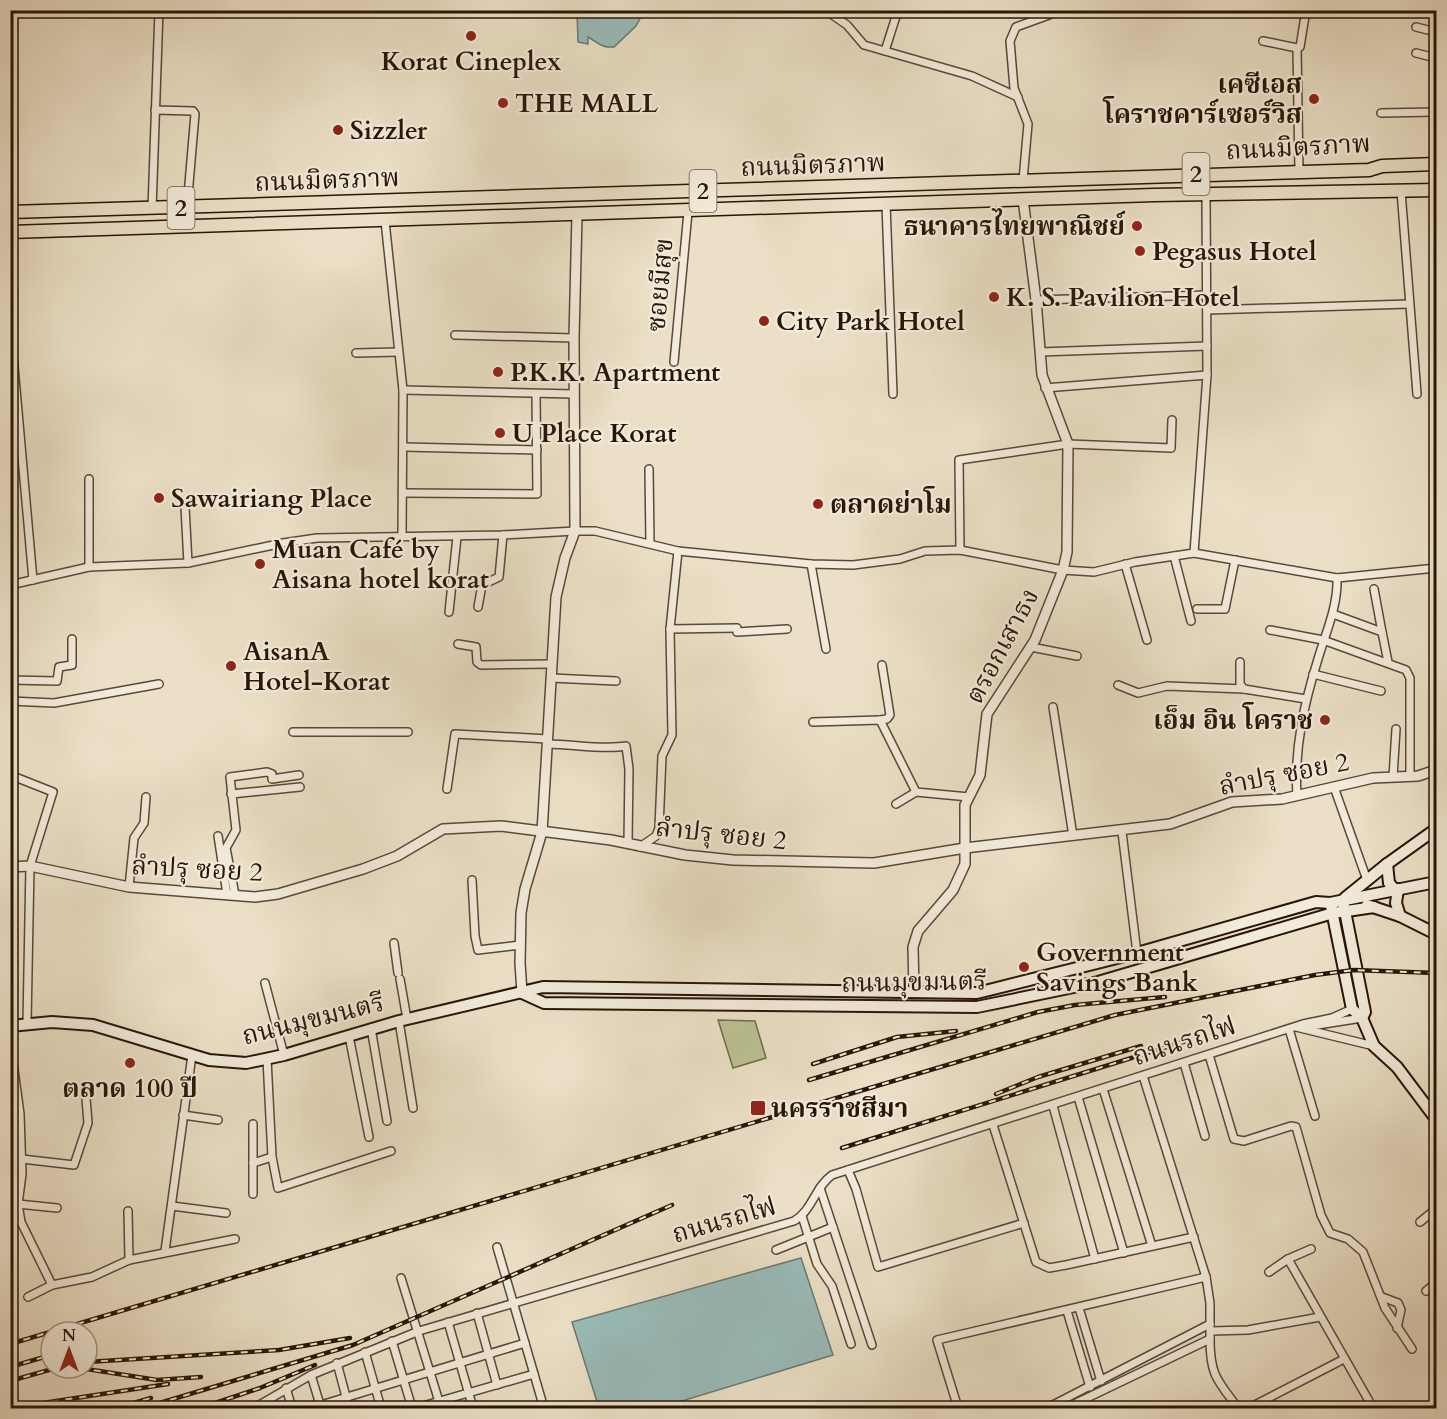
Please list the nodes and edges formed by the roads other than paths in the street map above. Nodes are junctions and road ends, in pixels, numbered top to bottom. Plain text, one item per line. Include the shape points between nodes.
1 (159, 10) edge
2 (819, 10) edge
3 (898, 10) edge
4 (1054, 10) edge
5 (1306, 10) edge
6 (1416, 27) dead end
7 (1437, 32) edge
8 (1263, 41) dead end
9 (1297, 48) junction
10 (885, 51) junction
11 (1416, 53) dead end
12 (1437, 58) edge
13 (1018, 97) junction
14 (155, 110) junction
15 (1435, 112) edge
16 (1381, 113) dead end
17 (1436, 164) edge
18 (1299, 172) junction
19 (1023, 180) junction
20 (1437, 190) edge
21 (1401, 191) junction
22 (1206, 194) junction
23 (1023, 199) junction
24 (886, 204) junction
25 (187, 208) junction
26 (152, 209) junction
27 (10, 212) edge
28 (688, 212) junction
29 (577, 215) junction
30 (386, 221) junction
31 (10, 232) edge
32 (1207, 295) junction
33 (1036, 300) junction
34 (1409, 304) junction
35 (1208, 310) junction
36 (11, 333) edge
37 (455, 335) dead end
38 (574, 338) junction
39 (1208, 346) junction
40 (398, 352) junction
41 (1040, 352) junction
42 (356, 353) dead end
43 (674, 362) dead end
44 (1208, 375) junction
45 (1045, 388) junction
46 (403, 390) junction
47 (536, 394) junction
48 (574, 394) junction
49 (893, 394) dead end
50 (1417, 394) dead end
51 (1172, 420) dead end
52 (1068, 444) junction
53 (404, 447) junction
54 (537, 450) junction
55 (649, 469) dead end
56 (88, 479) dead end
57 (403, 493) junction
58 (185, 507) dead end
59 (576, 531) junction
60 (402, 535) junction
61 (503, 535) junction
62 (457, 537) junction
63 (650, 544) junction
64 (678, 550) junction
65 (960, 550) junction
66 (1194, 553) junction
67 (1174, 556) junction
68 (1234, 560) junction
69 (188, 563) junction
70 (811, 564) junction
71 (1125, 564) junction
72 (89, 567) junction
73 (1437, 568) edge
74 (1063, 570) junction
75 (1337, 578) junction
76 (33, 579) junction
77 (10, 585) edge
78 (1374, 590) dead end
79 (478, 607) dead end
80 (1197, 609) dead end
81 (450, 612) dead end
82 (1333, 614) junction
83 (1191, 621) dead end
84 (670, 629) junction
85 (787, 629) dead end
86 (1270, 630) dead end
87 (1382, 632) junction
88 (72, 639) dead end
89 (1147, 640) dead end
90 (1323, 640) junction
91 (458, 644) dead end
92 (1031, 647) junction
93 (826, 650) dead end
94 (1077, 656) dead end
95 (1240, 662) dead end
96 (1388, 662) junction
97 (552, 664) junction
98 (882, 665) dead end
99 (1313, 674) junction
100 (551, 678) junction
101 (10, 680) edge
102 (616, 681) dead end
103 (159, 684) dead end
104 (1118, 685) dead end
105 (1244, 689) junction
106 (1381, 691) dead end
107 (1306, 699) junction
108 (10, 700) edge
109 (1053, 707) dead end
110 (880, 720) junction
111 (813, 722) dead end
112 (1396, 729) dead end
113 (293, 732) dead end
114 (408, 732) dead end
115 (548, 742) junction
116 (1437, 770) edge
117 (11, 775) edge
118 (298, 775) dead end
119 (1393, 777) junction
120 (1410, 777) junction
121 (300, 787) dead end
122 (1334, 787) junction
123 (447, 789) dead end
124 (916, 792) junction
125 (231, 794) junction
126 (1297, 796) junction
127 (146, 797) dead end
128 (969, 797) junction
129 (896, 804) dead end
130 (1437, 829) edge
131 (542, 832) junction
132 (1122, 832) junction
133 (218, 836) dead end
134 (1073, 836) junction
135 (628, 843) junction
136 (640, 847) junction
137 (965, 848) junction
138 (1387, 864) junction
139 (30, 866) junction
140 (10, 867) edge
141 (472, 880) dead end
142 (1367, 880) junction
143 (1437, 882) edge
144 (129, 887) junction
145 (1396, 889) junction
146 (231, 895) junction
147 (1344, 905) junction
148 (1331, 908) junction
149 (1400, 916) junction
150 (1437, 934) edge
151 (394, 943) dead end
152 (520, 945) junction
153 (1137, 953) junction
154 (1093, 964) junction
155 (265, 982) dead end
156 (1098, 982) junction
157 (914, 992) junction
158 (522, 993) junction
159 (919, 1007) junction
160 (1352, 1009) junction
161 (1362, 1018) junction
162 (403, 1020) junction
163 (27, 1023) junction
164 (10, 1026) edge
165 (371, 1028) junction
166 (1293, 1028) junction
167 (350, 1036) junction
168 (10, 1040) edge
169 (1374, 1046) junction
170 (192, 1055) junction
171 (284, 1055) junction
172 (1209, 1055) junction
173 (267, 1059) junction
174 (1184, 1063) junction
175 (1143, 1076) junction
176 (85, 1086) dead end
177 (1103, 1089) junction
178 (1078, 1097) junction
179 (1053, 1106) junction
180 (413, 1108) dead end
181 (183, 1115) junction
182 (1315, 1116) dead end
183 (1437, 1119) edge
184 (219, 1120) dead end
185 (387, 1121) dead end
186 (253, 1124) dead end
187 (993, 1125) junction
188 (1206, 1136) dead end
189 (369, 1137) dead end
190 (392, 1151) dead end
191 (272, 1157) junction
192 (22, 1159) junction
193 (253, 1163) junction
194 (848, 1170) junction
195 (10, 1177) edge
196 (820, 1188) junction
197 (253, 1194) dead end
198 (18, 1204) junction
199 (172, 1206) junction
200 (57, 1208) dead end
201 (1437, 1209) edge
202 (128, 1211) dead end
203 (226, 1213) dead end
204 (802, 1216) junction
205 (1420, 1222) dead end
206 (1024, 1223) junction
207 (833, 1227) junction
208 (1194, 1237) junction
209 (810, 1238) junction
210 (234, 1239) dead end
211 (1152, 1246) junction
212 (497, 1247) dead end
213 (1311, 1249) dead end
214 (776, 1250) dead end
215 (165, 1251) junction
216 (1124, 1252) junction
217 (1288, 1258) junction
218 (1095, 1259) junction
219 (129, 1260) junction
220 (1269, 1272) dead end
221 (1206, 1277) junction
222 (401, 1278) dead end
223 (1437, 1283) edge
224 (52, 1285) junction
225 (1426, 1291) dead end
226 (28, 1297) dead end
227 (1382, 1297) junction
228 (514, 1303) junction
229 (1079, 1308) junction
230 (1067, 1311) junction
231 (477, 1313) junction
232 (1320, 1317) junction
233 (448, 1322) junction
234 (1397, 1328) junction
235 (418, 1331) junction
236 (1210, 1331) junction
237 (392, 1341) junction
238 (525, 1343) junction
239 (851, 1344) dead end
240 (872, 1345) dead end
241 (1412, 1349) dead end
242 (365, 1352) junction
243 (488, 1353) junction
244 (1344, 1359) junction
245 (459, 1362) junction
246 (337, 1363) junction
247 (430, 1371) junction
248 (534, 1374) junction
249 (311, 1375) junction
250 (404, 1380) junction
251 (1101, 1381) junction
252 (497, 1385) junction
253 (1090, 1387) junction
254 (286, 1388) junction
255 (376, 1389) junction
256 (468, 1393) junction
257 (347, 1398) junction
258 (440, 1405) edge
259 (257, 1407) edge
260 (320, 1407) edge
261 (292, 1408) edge
262 (311, 1408) edge
263 (350, 1408) edge
264 (381, 1408) edge
265 (414, 1408) edge
266 (473, 1408) edge
267 (532, 1408) edge
268 (958, 1408) edge
269 (1047, 1408) edge
270 (1066, 1408) edge
271 (1239, 1408) edge
272 (1249, 1408) edge
273 (1373, 1408) edge

1 - 14 street
2 - 10 street via 847,25 864,45
3 - 10 street
4 - 13 street via 1016,27 1012,33 1014,88
5 - 9 street
6 - 7 street
8 - 9 street
9 - 18 street
10 - 13 street via 972,76
11 - 12 street
13 - 19 street via 1028,124
14 - 25 street via 195,114
14 - 26 street
15 - 16 street
15 - 17 street
17 - 18 highway, ถนนมิตรภาพ / 2
18 - 19 highway, ถนนมิตรภาพ / 2
19 - 23 highway
19 - 25 highway, ถนนมิตรภาพ / 2
20 - 21 highway, ถนนมิตรภาพ / 2
21 - 22 highway, ถนนมิตรภาพ / 2
21 - 34 street
22 - 23 highway, ถนนมิตรภาพ / 2
22 - 32 street
23 - 24 highway, ถนนมิตรภาพ / 2
23 - 33 street, ตรอกเสาธง
24 - 28 highway, ถนนมิตรภาพ / 2
24 - 49 street
25 - 26 highway, ถนนมิตรภาพ / 2
26 - 27 highway, ถนนมิตรภาพ / 2
28 - 29 highway, ถนนมิตรภาพ / 2
28 - 43 street, ซอยมีสุข
29 - 30 highway, ถนนมิตรภาพ / 2
29 - 38 street
30 - 31 highway, ถนนมิตรภาพ / 2
30 - 40 street
32 - 33 street
32 - 35 street
33 - 41 street, ตรอกเสาธง
34 - 35 street
34 - 50 street
35 - 39 street
36 - 76 street
37 - 38 street
38 - 48 street
39 - 41 street
39 - 44 street
40 - 42 street
40 - 46 street
41 - 45 street, ตรอกเสาธง
44 - 45 street
44 - 66 street
45 - 52 street, ตรอกเสาธง
46 - 47 street
46 - 53 street
47 - 48 street
47 - 54 street
48 - 59 street
51 - 52 street via 1171,448
52 - 65 street via 959,460
52 - 74 street, ตรอกเสาธง via 1068,532
53 - 54 street
53 - 57 street
54 - 57 street via 537,494
55 - 63 street
56 - 72 street
57 - 60 street
58 - 69 street
59 - 61 street
59 - 63 street via 595,531
59 - 97 street via 559,580
60 - 62 street
60 - 69 street via 316,538
61 - 62 street
61 - 79 street via 499,577 482,585
62 - 81 street
63 - 64 street
64 - 70 street
64 - 84 street
65 - 70 street via 925,551 900,559 853,565
65 - 74 street
66 - 67 street
66 - 68 street
67 - 71 street
67 - 83 street
68 - 75 street
68 - 80 street via 1224,609
69 - 72 street
70 - 93 street
71 - 74 street via 1103,572
71 - 89 street
72 - 76 street
73 - 75 street
74 - 92 street, ตรอกเสาธง
75 - 82 street
76 - 77 street
78 - 87 street
82 - 87 street
82 - 90 street
84 - 85 street
84 - 136 street via 672,735 662,756 659,828 656,836
86 - 90 street
87 - 96 street
88 - 101 street via 72,665 59,667 57,681
90 - 96 street
90 - 99 street
91 - 97 street via 476,647 477,662 481,665
92 - 94 street
92 - 128 street, ตรอกเสาธง via 987,714 980,775
95 - 105 street via 1240,684
96 - 120 street via 1402,667 1410,678
97 - 100 street
98 - 110 street via 890,715
99 - 106 street
99 - 107 street
100 - 102 street
100 - 115 street
103 - 108 street via 54,703
104 - 105 street via 1138,693 1167,686
105 - 107 street
107 - 126 street via 1298,746
109 - 134 street
110 - 111 street
110 - 124 street
112 - 119 street
113 - 114 street
115 - 123 street via 455,734
115 - 131 street
115 - 135 street via 626,746
116 - 120 street, ลำปรุ ซอย 2
117 - 139 street via 53,792
118 - 125 street via 234,775 229,781
119 - 120 street, ลำปรุ ซอย 2
119 - 122 street, ลำปรุ ซอย 2
121 - 125 street
122 - 126 street, ลำปรุ ซอย 2
122 - 142 street
124 - 128 street
124 - 129 street
125 - 146 street via 236,830 226,845
126 - 132 street, ลำปรุ ซอย 2 via 1232,802 1170,824
127 - 144 street via 144,822 135,838
128 - 137 street, ตรอกเสาธง via 964,814
130 - 138 main road
131 - 135 street, ลำปรุ ซอย 2
131 - 146 street, ลำปรุ ซอย 2 via 501,826 443,829 397,856 363,869 278,894
131 - 152 street via 525,889
132 - 134 street, ลำปรุ ซอย 2
132 - 153 street
133 - 146 street
134 - 137 street, ลำปรุ ซอย 2
135 - 136 street, ลำปรุ ซอย 2
136 - 137 street, ลำปรุ ซอย 2 via 757,862 831,863 874,863
137 - 157 street, ตรอกเสาธง via 960,878 918,932 913,947
138 - 142 main road
138 - 145 main road via 1389,883
139 - 140 street, ลำปรุ ซอย 2
139 - 144 street, ลำปรุ ซอย 2
139 - 163 street
141 - 152 street via 478,950
142 - 147 main road
143 - 145 main road
144 - 146 street, ลำปรุ ซอย 2
145 - 147 main road
145 - 149 main road
147 - 148 main road
147 - 149 main road via 1374,907
147 - 161 main road via 1365,1012
148 - 153 main road, ถนนมุขมนตรี via 1323,901
148 - 156 main road, ถนนมุขมนตรี
148 - 160 main road
149 - 150 main road
151 - 162 street
152 - 158 street
153 - 154 main road, ถนนมุขมนตรี
154 - 156 main road
154 - 157 main road, ถนนมุขมนตรี via 977,993
155 - 171 street
156 - 159 main road, ถนนมุขมนตรี via 977,1007
157 - 158 main road, ถนนมุขมนตรี via 543,987
157 - 159 main road
158 - 159 main road, ถนนมุขมนตรี via 544,1003
158 - 162 main road, ถนนมุขมนตรี
160 - 161 main road
160 - 166 street, ถนนรถไฟ
161 - 166 street, ถนนรถไฟ
161 - 169 main road
162 - 165 main road, ถนนมุขมนตรี
162 - 180 street
163 - 164 main road, ถนนมุขมนตรี
163 - 170 main road, ถนนมุขมนตรี via 93,1025
165 - 167 main road, ถนนมุขมนตรี
165 - 185 street
166 - 169 street
166 - 172 street, ถนนรถไฟ
166 - 182 street
167 - 171 main road, ถนนมุขมนตรี
167 - 189 street
168 - 192 street via 19,1096
169 - 183 main road via 1397,1067
170 - 173 main road, ถนนมุขมนตรี via 225,1062
170 - 181 street
171 - 173 main road, ถนนมุขมนตรี
172 - 174 street, ถนนรถไฟ
172 - 227 street via 1234,1139 1244,1141 1296,1127 1321,1215 1330,1233 1348,1239 1363,1252
173 - 191 street
174 - 175 street, ถนนรถไฟ
174 - 188 street
175 - 177 street, ถนนรถไฟ
175 - 208 street
176 - 192 street via 88,1123 74,1165
177 - 178 street, ถนนรถไฟ
177 - 211 street
178 - 179 street, ถนนรถไฟ
178 - 216 street
179 - 187 street, ถนนรถไฟ
179 - 218 street
181 - 184 street
181 - 199 street
186 - 193 street
187 - 194 street, ถนนรถไฟ
187 - 206 street
190 - 191 street via 281,1188 276,1185
191 - 193 street
192 - 195 street
192 - 198 street
193 - 197 street
194 - 196 street, ถนนรถไฟ via 832,1175
194 - 206 street via 878,1267
196 - 204 street, ถนนรถไฟ
196 - 207 street
198 - 200 street
198 - 224 street via 21,1222
199 - 203 street
199 - 215 street
201 - 205 street
202 - 219 street
204 - 209 street
204 - 228 street, ถนนรถไฟ
206 - 218 street via 1035,1263 1049,1268
207 - 209 street
207 - 240 street
208 - 211 street
208 - 221 street
209 - 214 street
209 - 239 street via 817,1263 832,1286
210 - 215 street
211 - 216 street
212 - 228 street
213 - 217 street
215 - 219 street
216 - 218 street
217 - 220 street
217 - 232 street
219 - 224 street via 92,1277
221 - 229 street
221 - 236 street
222 - 235 street
223 - 225 street
224 - 226 street
227 - 234 street
227 - 234 street via 1398,1303 1401,1310
228 - 231 street, ถนนรถไฟ
228 - 238 street
229 - 230 street
229 - 251 street
230 - 253 street
230 - 268 street via 937,1340
231 - 233 street, ถนนรถไฟ
231 - 243 street
232 - 236 street via 1248,1330
232 - 244 street
233 - 235 street, ถนนรถไฟ
233 - 245 street
234 - 241 street
235 - 237 street, ถนนรถไฟ
235 - 247 street
236 - 251 street
236 - 270 street
236 - 271 street via 1214,1375
237 - 242 street, ถนนรถไฟ
237 - 250 street
238 - 243 street
238 - 248 street
242 - 246 street, ถนนรถไฟ
242 - 255 street
243 - 245 street
243 - 252 street
244 - 272 street
244 - 273 street
245 - 247 street
245 - 256 street
246 - 249 street, ถนนรถไฟ
246 - 257 street
247 - 250 street
247 - 258 street
248 - 252 street
248 - 267 street via 543,1405
249 - 254 street, ถนนรถไฟ
249 - 260 street
250 - 255 street
250 - 265 street
251 - 253 street
252 - 256 street
253 - 269 street
254 - 259 street, ถนนรถไฟ
254 - 261 street
255 - 257 street
255 - 264 street
256 - 258 street
256 - 266 street
257 - 260 street
257 - 263 street
258 - 265 street
260 - 262 street

